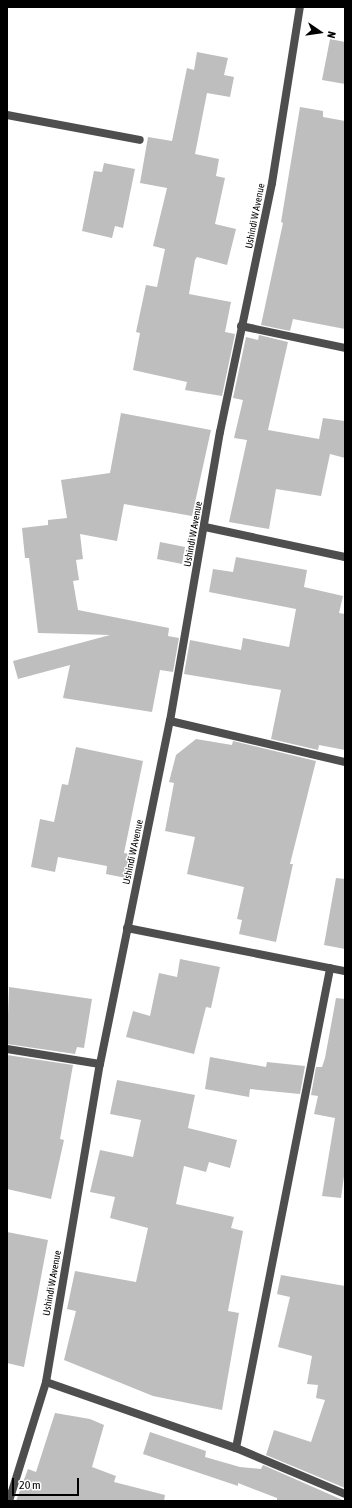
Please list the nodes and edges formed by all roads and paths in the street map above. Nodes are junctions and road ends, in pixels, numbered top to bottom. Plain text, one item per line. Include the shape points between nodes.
1 (300, 7) edge
2 (7, 115) edge
3 (140, 140) dead end
4 (241, 326) junction
5 (345, 348) edge
6 (205, 527) junction
7 (345, 557) edge
8 (170, 721) junction
9 (345, 762) edge
10 (127, 928) junction
11 (330, 968) junction
12 (345, 971) edge
13 (7, 1049) edge
14 (100, 1064) junction
15 (46, 1382) junction
16 (236, 1448) junction
17 (345, 1494) edge
18 (9, 1501) edge

1 - 4 street, Ushindi W Avenue via 272,183
2 - 3 street
4 - 5 street
4 - 6 street, Ushindi W Avenue
6 - 7 street
6 - 8 street, Ushindi W Avenue
8 - 9 street
8 - 10 street, Ushindi W Avenue
10 - 11 street
10 - 14 street, Ushindi W Avenue
11 - 12 street
11 - 16 street
13 - 14 street
14 - 15 street, Ushindi W Avenue
15 - 16 street
15 - 18 street, Ushindi W Avenue
16 - 17 street

